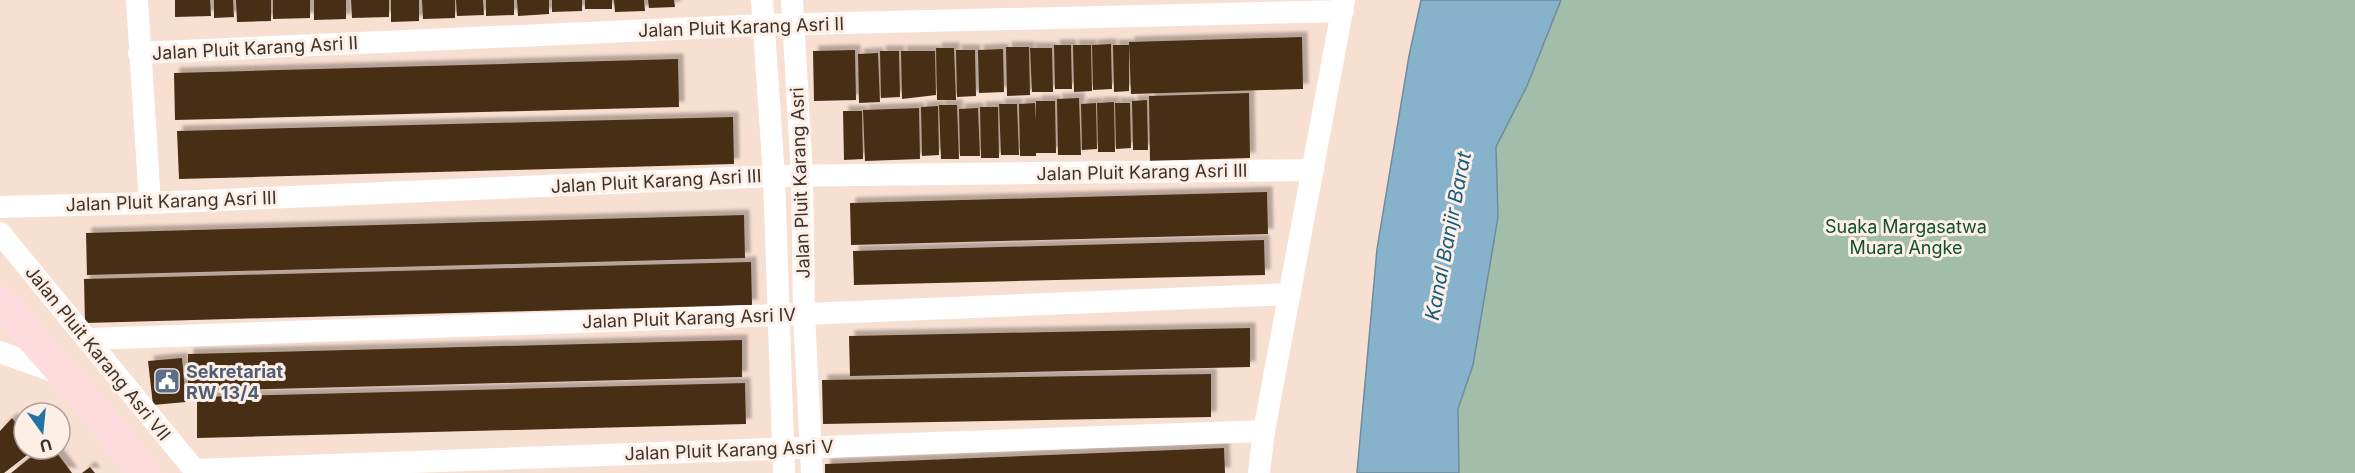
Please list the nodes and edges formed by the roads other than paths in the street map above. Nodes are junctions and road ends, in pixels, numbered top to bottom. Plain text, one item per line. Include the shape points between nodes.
1 (137, 0) edge
2 (762, 0) edge
3 (792, 0) edge
4 (1344, 5) edge
5 (793, 24) junction
6 (763, 25) junction
7 (139, 53) junction
8 (1313, 170) junction
9 (802, 175) junction
10 (774, 176) junction
11 (150, 203) junction
12 (0, 207) edge
13 (0, 233) edge
14 (1290, 294) junction
15 (0, 302) edge
16 (804, 314) junction
17 (779, 315) junction
18 (87, 339) junction
19 (0, 352) edge
20 (66, 376) junction
21 (1264, 431) junction
22 (811, 447) junction
23 (783, 448) junction
24 (196, 472) edge
25 (146, 473) edge
26 (784, 473) edge
27 (812, 473) edge
28 (1259, 473) edge

1 - 7 street
2 - 6 street, Jalan Pluit Karang Asri
3 - 5 street, Jalan Pluit Karang Asri
4 - 5 street, Jalan Pluit Karang Asri II
4 - 8 street
5 - 6 street, Jalan Pluit Karang Asri II
5 - 9 street, Jalan Pluit Karang Asri
6 - 7 street, Jalan Pluit Karang Asri II
6 - 10 street, Jalan Pluit Karang Asri
7 - 11 street
8 - 9 street, Jalan Pluit Karang Asri III
8 - 14 street
9 - 10 street, Jalan Pluit Karang Asri III
9 - 16 street, Jalan Pluit Karang Asri
10 - 11 street, Jalan Pluit Karang Asri III
10 - 17 street, Jalan Pluit Karang Asri
11 - 12 street, Jalan Pluit Karang Asri III
13 - 18 street, Jalan Pluit Karang Asri VII
14 - 16 street, Jalan Pluit Karang Asri IV
14 - 21 street
15 - 20 street
16 - 17 street, Jalan Pluit Karang Asri IV
16 - 22 street, Jalan Pluit Karang Asri
17 - 18 street, Jalan Pluit Karang Asri IV
17 - 23 street, Jalan Pluit Karang Asri
18 - 24 street, Jalan Pluit Karang Asri VII
19 - 20 street
20 - 25 street
21 - 22 street, Jalan Pluit Karang Asri V
21 - 28 street
22 - 23 street, Jalan Pluit Karang Asri V
22 - 27 street, Jalan Pluit Karang Asri
23 - 24 street, Jalan Pluit Karang Asri V
23 - 26 street, Jalan Pluit Karang Asri

